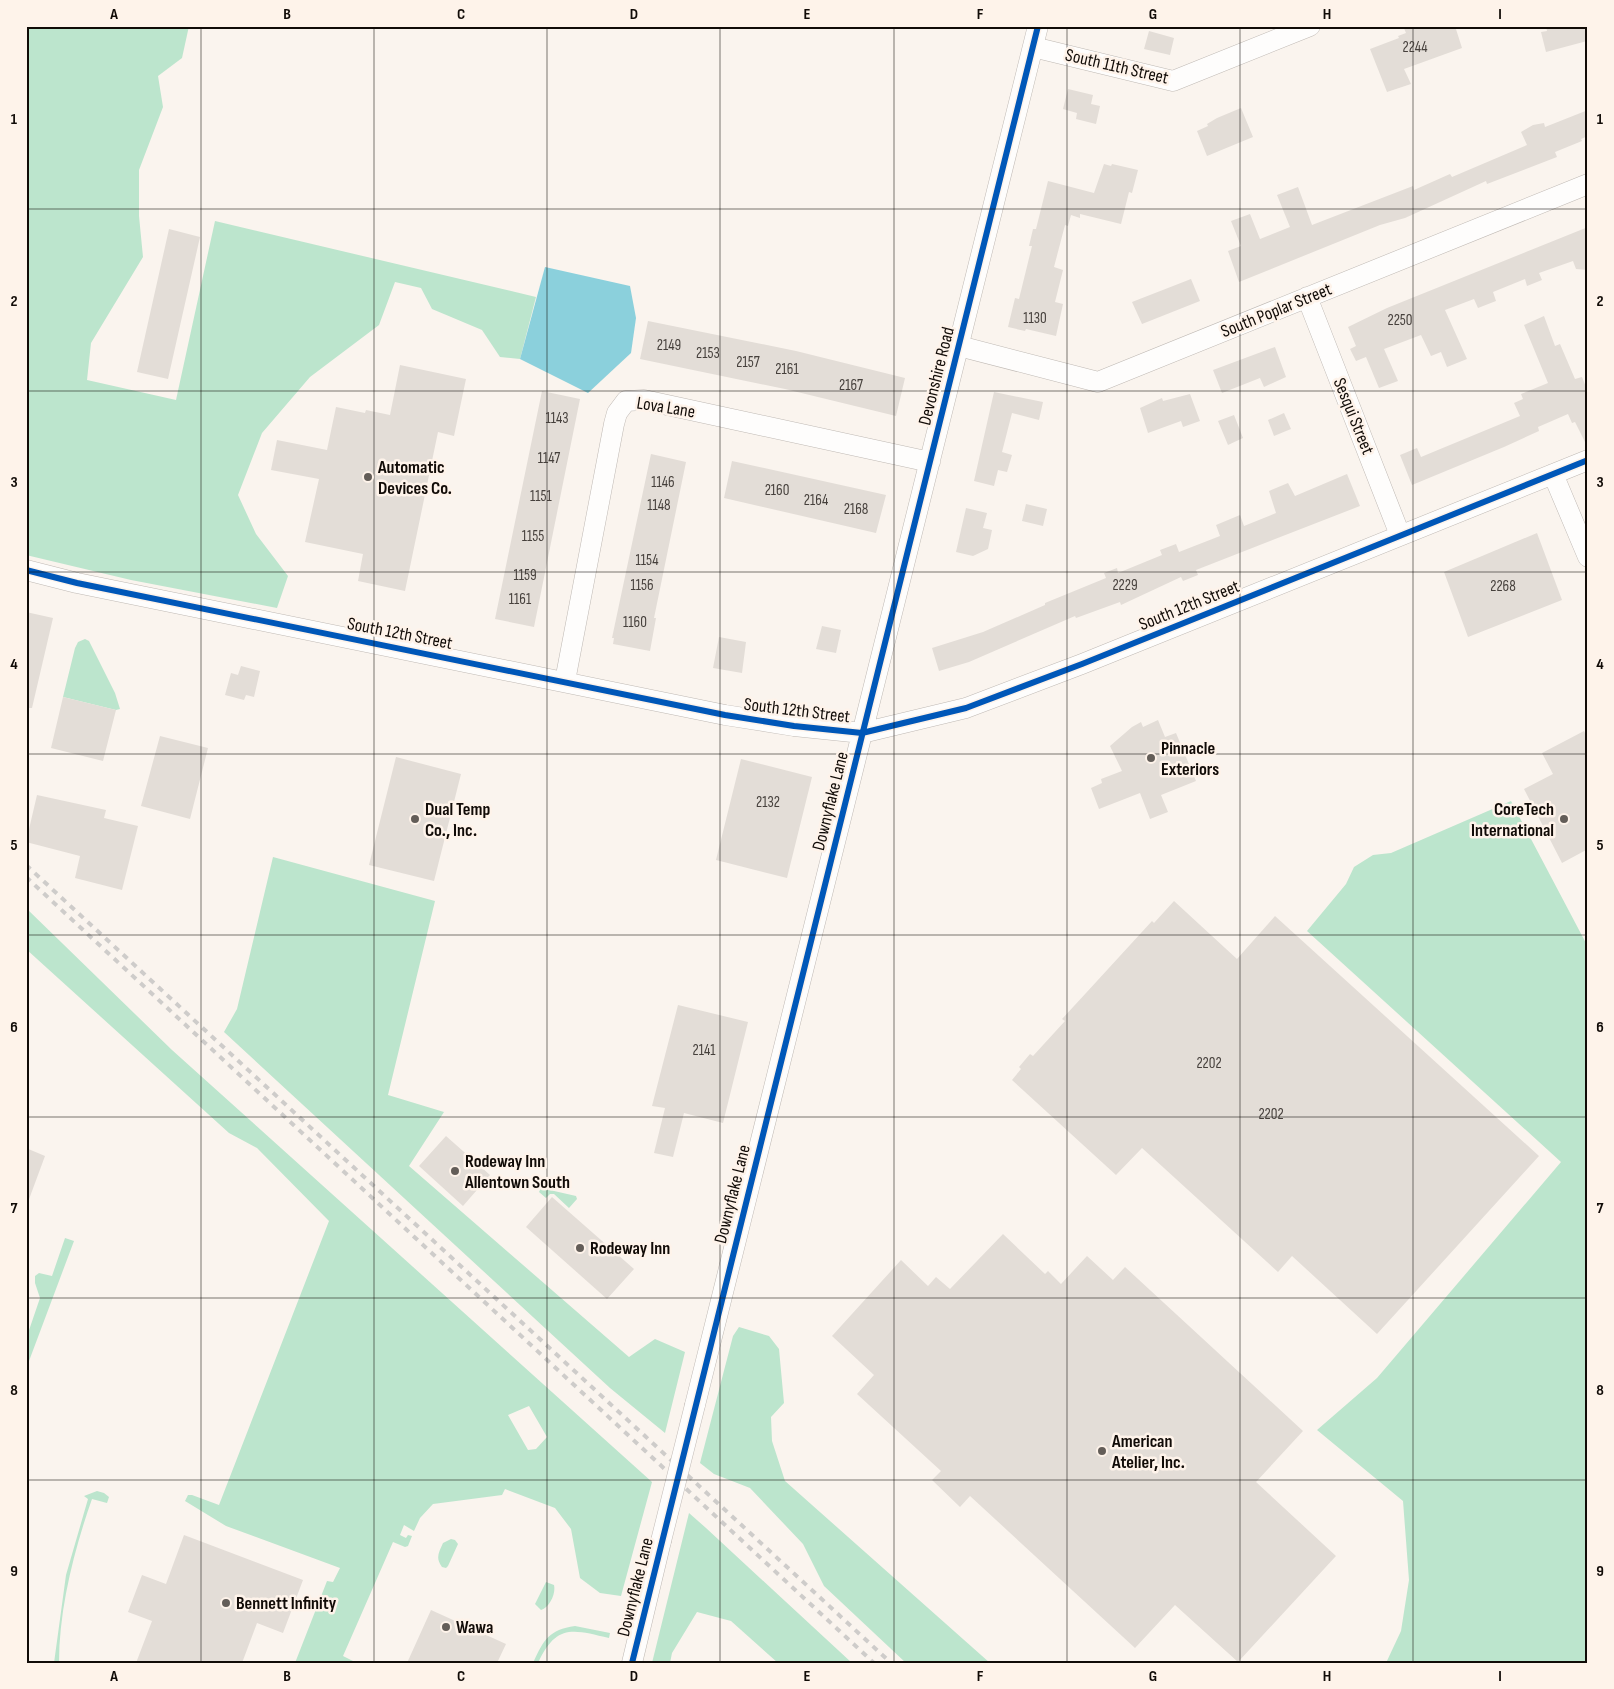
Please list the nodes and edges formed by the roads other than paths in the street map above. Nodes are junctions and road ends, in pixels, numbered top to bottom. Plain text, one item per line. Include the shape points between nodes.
1 (1038, 26) edge
2 (1310, 26) edge
3 (1033, 47) junction
4 (1588, 184) edge
5 (1307, 297) junction
6 (959, 346) junction
7 (1588, 460) edge
8 (930, 462) junction
9 (1553, 474) junction
10 (1400, 535) junction
11 (1588, 557) edge
12 (26, 570) edge
13 (564, 682) junction
14 (862, 733) junction
15 (632, 1663) edge

1 - 3 street, Devonshire Road
2 - 3 street, South 11th Street via 1173,81
3 - 6 street, Devonshire Road
4 - 5 street, South Poplar Street
5 - 6 street, South Poplar Street via 1098,382
5 - 10 street, Sesqui Street
6 - 8 street, Devonshire Road
7 - 9 street, South 12th Street
8 - 13 street, Lova Lane via 644,400 626,402 617,413 614,424
8 - 14 street, Devonshire Road
9 - 10 street, South 12th Street
9 - 11 street
10 - 14 street, South 12th Street via 966,708
12 - 13 street, South 12th Street
13 - 14 street, South 12th Street via 725,715
14 - 15 street, Downyflake Lane, bridge

